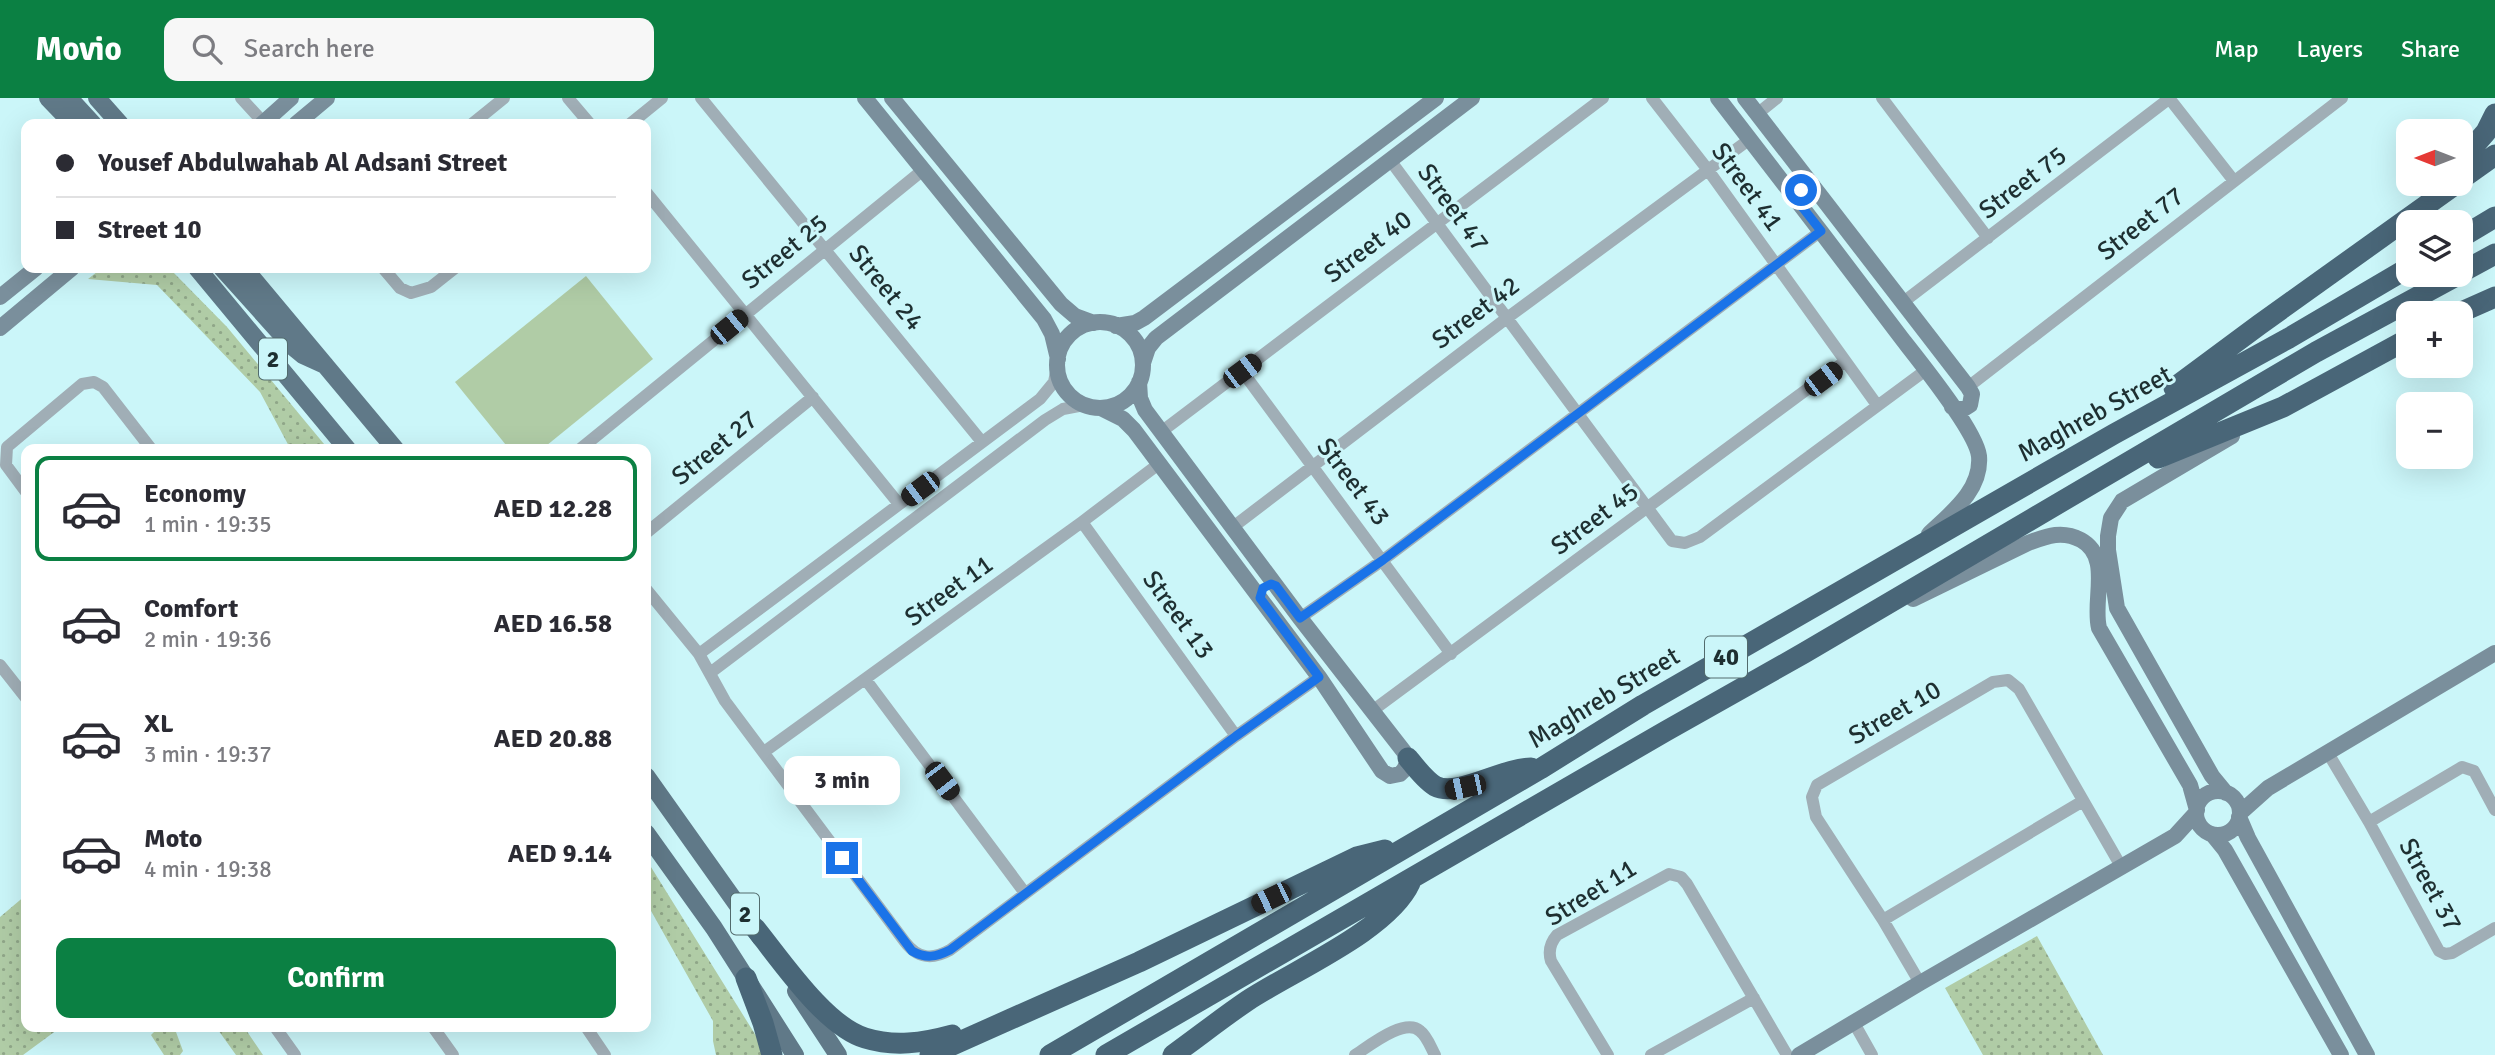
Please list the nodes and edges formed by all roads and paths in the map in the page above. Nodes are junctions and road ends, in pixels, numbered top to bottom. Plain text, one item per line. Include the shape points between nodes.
1 (97, 98) edge
2 (241, 98) edge
3 (291, 98) edge
4 (327, 98) edge
5 (505, 98) edge
6 (568, 98) edge
7 (662, 98) edge
8 (701, 98) edge
9 (865, 98) edge
10 (892, 98) edge
11 (1436, 98) edge
12 (1472, 98) edge
13 (1603, 98) edge
14 (1652, 98) edge
15 (1718, 98) edge
16 (1745, 98) edge
17 (1777, 98) edge
18 (1882, 98) edge
19 (2169, 98) edge
20 (2342, 98) edge
21 (63, 111) edge
22 (1757, 114) junction
23 (2495, 114) edge
24 (81, 119) edge
25 (116, 119) edge
26 (259, 119) edge
27 (267, 119) edge
28 (302, 119) edge
29 (478, 119) edge
30 (586, 119) edge
31 (636, 119) edge
32 (1749, 139) junction
33 (2473, 147) edge
34 (2495, 155) edge
35 (1390, 160) junction
36 (1797, 165) junction
37 (923, 170) junction
38 (1708, 170) junction
39 (2473, 171) edge
40 (1777, 175) junction
41 (2234, 181) junction
42 (1814, 187) junction
43 (2431, 196) edge
44 (2440, 196) edge
45 (651, 198) edge
46 (1799, 203) junction
47 (2418, 210) edge
48 (2421, 210) edge
49 (2495, 217) edge
50 (1275, 219) junction
51 (1436, 225) junction
52 (2396, 228) edge
53 (2473, 230) edge
54 (1821, 231) junction
55 (1250, 237) junction
56 (1988, 237) junction
57 (1286, 239) junction
58 (825, 250) junction
59 (2495, 254) edge
60 (1261, 258) junction
61 (1775, 265) junction
62 (2473, 266) edge
63 (30, 273) edge
64 (66, 273) edge
65 (201, 273) edge
66 (226, 273) edge
67 (249, 273) edge
68 (387, 273) edge
69 (449, 273) edge
70 (2396, 275) edge
71 (2435, 287) edge
72 (0, 297) edge
73 (1902, 303) junction
74 (1062, 304) junction
75 (1156, 309) junction
76 (746, 313) junction
77 (1044, 318) junction
78 (1507, 318) junction
79 (1094, 323) junction
80 (1116, 326) junction
81 (0, 328) edge
82 (1169, 328) junction
83 (2396, 346) edge
84 (1844, 362) junction
85 (1058, 363) junction
86 (1143, 363) junction
87 (328, 366) junction
88 (1926, 370) junction
89 (1242, 371) junction
90 (1139, 382) junction
91 (1968, 387) junction
92 (813, 397) junction
93 (1035, 403) junction
94 (1084, 405) junction
95 (1877, 405) junction
96 (1952, 407) junction
97 (2283, 407) junction
98 (1101, 408) junction
99 (1578, 413) junction
100 (1045, 419) junction
101 (1161, 432) junction
102 (2114, 434) junction
103 (982, 442) junction
104 (147, 444) edge
105 (343, 444) edge
106 (391, 444) edge
107 (586, 444) edge
108 (1160, 463) junction
109 (1313, 465) junction
110 (21, 485) edge
111 (2085, 488) junction
112 (899, 504) junction
113 (1647, 509) junction
114 (1083, 522) junction
115 (1233, 527) junction
116 (651, 529) edge
117 (854, 539) junction
118 (1911, 551) junction
119 (834, 553) junction
120 (863, 557) junction
121 (1383, 560) junction
122 (1259, 562) junction
123 (845, 571) junction
124 (1242, 574) junction
125 (1276, 586) junction
126 (651, 595) edge
127 (1260, 598) junction
128 (1300, 618) junction
129 (2123, 620) junction
130 (2102, 635) junction
131 (1804, 653) junction
132 (2495, 653) edge
133 (699, 654) junction
134 (1451, 654) junction
135 (0, 665) edge
136 (710, 673) junction
137 (1319, 677) junction
138 (866, 680) junction
139 (21, 690) edge
140 (1372, 711) junction
141 (1236, 736) junction
142 (764, 752) junction
143 (2328, 753) junction
144 (1408, 758) junction
145 (1540, 769) junction
146 (651, 783) edge
147 (2268, 788) junction
148 (2229, 795) junction
149 (2083, 801) junction
150 (2495, 810) edge
151 (2196, 812) junction
152 (2240, 815) junction
153 (2370, 821) junction
154 (2209, 833) junction
155 (2175, 836) junction
156 (651, 840) edge
157 (1401, 848) junction
158 (2122, 868) junction
159 (1413, 877) junction
160 (1025, 893) junction
161 (1883, 920) junction
162 (754, 928) junction
163 (2495, 928) edge
164 (746, 978) junction
165 (1920, 983) junction
166 (1754, 998) junction
167 (1007, 1019) junction
168 (1854, 1023) junction
169 (279, 1032) edge
170 (437, 1032) edge
171 (589, 1032) edge
172 (295, 1055) edge
173 (453, 1055) edge
174 (605, 1055) edge
175 (772, 1055) edge
176 (795, 1055) edge
177 (838, 1055) edge
178 (930, 1055) edge
179 (1050, 1055) edge
180 (1106, 1055) edge
181 (1173, 1055) edge
182 (1355, 1055) edge
183 (1435, 1055) edge
184 (1608, 1055) edge
185 (1651, 1055) edge
186 (1787, 1055) edge
187 (1799, 1055) edge
188 (1872, 1055) edge
189 (2341, 1055) edge
190 (2367, 1055) edge

1 - 25 main road
2 - 26 street
3 - 27 street
4 - 28 street
5 - 29 street
6 - 30 street
7 - 31 street
8 - 58 street, Street 24
9 - 37 street
10 - 74 street
11 - 50 street
12 - 35 street
13 - 51 street, Street 40
14 - 38 street, Street 41
15 - 32 street
16 - 22 street
17 - 22 street
18 - 56 street
19 - 41 street
19 - 56 street, Street 75
20 - 41 street, Street 77
21 - 24 main road
22 - 36 street
23 - 33 highway
32 - 38 street, Street 42
32 - 40 street
34 - 39 highway
35 - 51 street, Street 47
35 - 57 street
36 - 40 street via 1791,177
36 - 42 street
37 - 58 street, Street 25
37 - 77 street
38 - 61 street, Street 41
38 - 78 street, Street 42
40 - 46 street
41 - 91 street, Street 77
42 - 46 street via 1801,190
42 - 73 street
43 - 47 highway
44 - 48 highway
45 - 76 street
46 - 54 street
49 - 53 highway
50 - 55 street
50 - 57 street via 1274,228
51 - 78 street, Street 47
51 - 89 street, Street 40
52 - 102 highway
54 - 61 street
54 - 88 street
55 - 60 street via 1259,240 1264,249
55 - 75 street
56 - 73 street, Street 75
57 - 60 street
58 - 76 street, Street 25
58 - 103 street, Street 24
59 - 62 highway, 40
60 - 82 street
61 - 84 street, Street 41
61 - 99 street
63 - 72 street
64 - 81 street
65 - 105 main road, 2
66 - 87 main road via 292,346
67 - 87 main road, 2
68 - 69 street via 408,293 431,287
70 - 102 highway, Maghreb Street / 40
71 - 111 highway, 40
73 - 91 street
74 - 77 street via 1057,317
74 - 79 street via 1075,316
75 - 80 street via 1138,321
75 - 82 street via 1156,318
76 - 92 street
76 - 107 street, Street 25
77 - 85 street
78 - 99 street, Street 47
78 - 109 street, Street 42
79 - 80 street
79 - 85 street via 1069,336
80 - 86 street via 1135,340
82 - 86 street via 1152,342
83 - 97 highway
84 - 95 street, Street 41
84 - 113 street, Street 45
85 - 93 street via 1048,392
85 - 94 street via 1065,390
86 - 90 street
87 - 106 main road, 2
88 - 95 street
88 - 96 street
89 - 101 street, Street 40
89 - 109 street, Street 43
90 - 98 street via 1121,403
90 - 101 street via 1142,405
91 - 96 street via 1970,405 1962,410
92 - 112 street
92 - 116 street, Street 27
93 - 100 street via 1046,408
93 - 103 street
94 - 98 street
94 - 100 street
95 - 113 street, Street 47 via 1700,537 1685,543 1670,539
96 - 118 street via 1975,443 1978,472 1959,506
97 - 111 highway
97 - 129 street via 2118,506 2108,527 2107,543
98 - 108 street via 1126,422
99 - 113 street, Street 47
99 - 121 street
100 - 120 street
101 - 115 street
102 - 118 highway, Maghreb Street / 40
103 - 112 street
104 - 110 street via 103,387 94,382 82,384 7,447 6,465
108 - 114 street, Street 11
108 - 124 street
109 - 115 street, Street 42
109 - 121 street, Street 43
111 - 131 highway, 40
112 - 117 street
113 - 134 street, Street 45
114 - 138 street, Street 11
114 - 141 street, Street 13
115 - 122 street
117 - 119 street
117 - 120 street via 853,551
118 - 145 highway, Maghreb Street / 40
119 - 123 street via 845,558
119 - 133 street
120 - 123 street
121 - 128 street
121 - 134 street, Street 43
122 - 124 street via 1256,572
122 - 125 street
123 - 136 street
124 - 127 street
125 - 127 street via 1263,588
125 - 128 street
126 - 133 street
127 - 137 street
128 - 140 street
129 - 130 street via 2109,619
129 - 148 street via 2211,776
130 - 131 street via 2097,617 2097,558 2087,544 2059,534 2028,543
130 - 151 street via 2190,785
131 - 159 highway, 40
132 - 143 street
133 - 136 street
134 - 140 street, Street 45
135 - 139 street
136 - 142 street
137 - 141 street
137 - 144 street via 1385,774 1400,774
138 - 142 street, Street 11
138 - 160 street
140 - 144 street
141 - 160 street
142 - 160 street via 905,942 921,956 934,957 950,950
143 - 147 street
143 - 153 street, Street 37
144 - 145 highway via 1428,780 1449,791 1505,772
145 - 157 highway, Maghreb Street / 40
146 - 162 main road, 2
147 - 148 street
147 - 152 street
148 - 151 street via 2207,794
148 - 152 street
149 - 158 street, Street 10
149 - 161 street
149 - 161 street, Street 10 via 2019,689 2005,680 1993,682 1817,785 1812,797 1816,817
150 - 153 street, Street 37 via 2474,771 2462,767
151 - 154 street via 2199,824
151 - 155 street
152 - 154 street via 2230,832
152 - 190 street via 2248,838
153 - 163 street, Street 37 via 2439,951 2452,953
154 - 155 street
154 - 189 street via 2225,850
155 - 158 street
156 - 164 main road, 2
157 - 167 highway via 1357,857 1139,962
157 - 179 highway, Maghreb Street / 40
158 - 165 street
159 - 180 highway, 40
159 - 181 highway via 1381,919 1248,1001
161 - 165 street, Street 10
162 - 167 highway via 821,1008 862,1038 907,1044
162 - 177 main road, 2
164 - 175 highway
164 - 176 main road, 2
165 - 168 street
166 - 184 street, Street 11 via 1687,884 1678,876 1665,875 1557,935 1551,943 1551,961
166 - 185 street
166 - 186 street, Street 11
167 - 178 highway
168 - 187 street
168 - 188 street
169 - 172 street
170 - 173 street
171 - 174 street
182 - 183 street via 1399,1028 1410,1027 1422,1032

